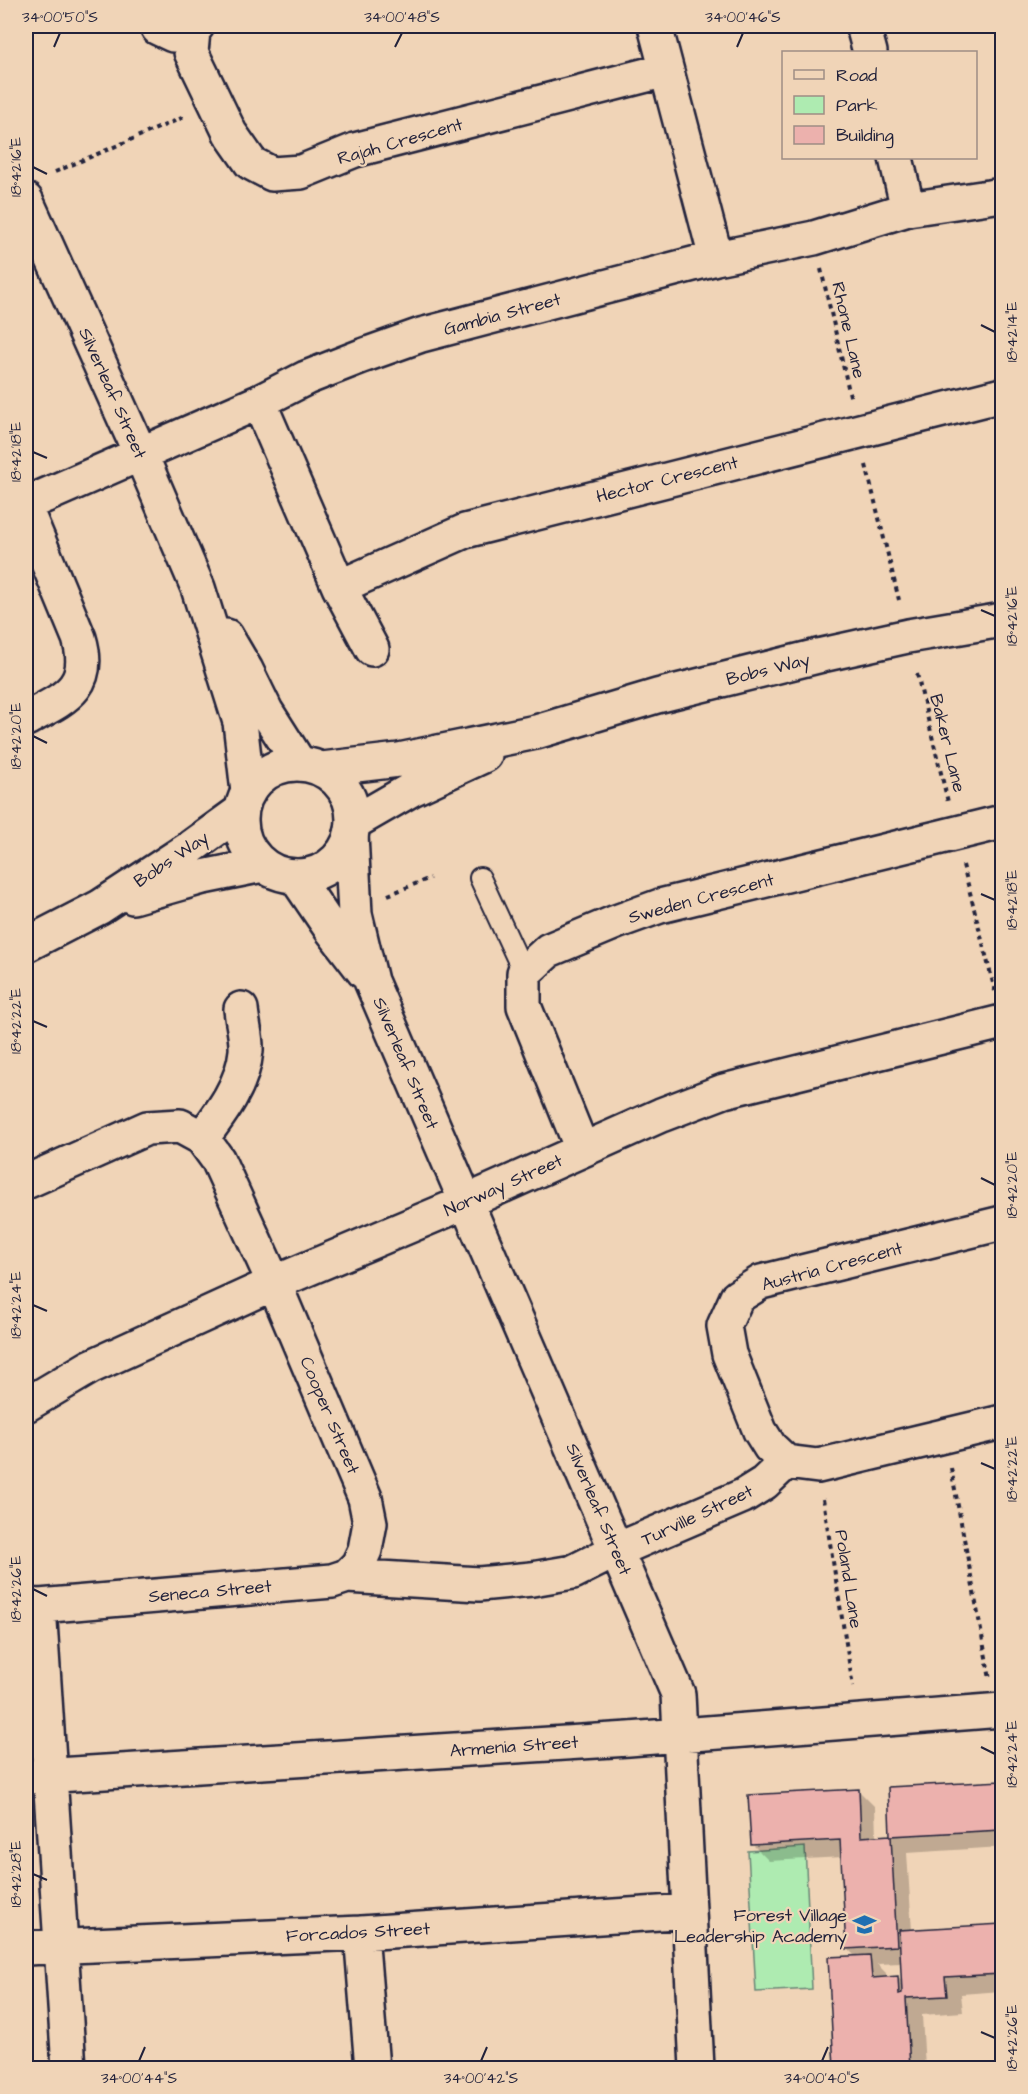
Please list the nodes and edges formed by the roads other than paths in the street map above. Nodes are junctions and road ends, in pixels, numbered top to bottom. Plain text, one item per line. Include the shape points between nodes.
1 (157, 26) edge
2 (656, 26) edge
3 (195, 28) edge
4 (666, 70) junction
5 (896, 159) edge
6 (1002, 195) edge
7 (26, 200) edge
8 (908, 209) junction
9 (716, 258) junction
10 (1002, 395) edge
11 (259, 402) junction
12 (141, 455) junction
13 (26, 504) edge
14 (26, 510) edge
15 (339, 587) junction
16 (198, 588) junction
17 (1002, 620) edge
18 (372, 649) dead end
19 (26, 719) edge
20 (536, 732) junction
21 (311, 766) junction
22 (245, 802) junction
23 (1002, 822) edge
24 (352, 828) junction
25 (263, 865) junction
26 (296, 876) junction
27 (480, 878) dead end
28 (100, 907) junction
29 (26, 945) edge
30 (524, 973) junction
31 (371, 981) junction
32 (999, 1008) edge
33 (241, 1009) dead end
34 (202, 1138) junction
35 (582, 1149) junction
36 (26, 1182) edge
37 (466, 1202) junction
38 (1002, 1223) edge
39 (274, 1283) junction
40 (26, 1405) edge
41 (1002, 1422) edge
42 (802, 1464) junction
43 (617, 1550) junction
44 (348, 1576) junction
45 (32, 1605) edge
46 (997, 1700) edge
47 (680, 1735) junction
48 (38, 1776) edge
49 (689, 1911) junction
50 (361, 1933) junction
51 (60, 1946) junction
52 (26, 1948) edge
53 (69, 2068) edge
54 (372, 2068) edge
55 (697, 2068) edge

1 - 3 street via 172,35
2 - 4 street
3 - 4 street, Rajah Crescent via 191,52 230,134 251,164 272,174 301,172 355,150
4 - 9 street
5 - 8 street
6 - 8 street, Gambia Street
7 - 12 street, Silverleaf Street
8 - 9 street, Gambia Street via 814,238
9 - 11 street, Gambia Street via 421,335 306,378
10 - 15 street, Hector Crescent via 465,531
11 - 12 street, Gambia Street
11 - 15 street
12 - 13 street, Gambia Street
12 - 16 street, Silverleaf Street
14 - 19 street via 79,638 84,664 74,689 65,698
15 - 18 street
16 - 21 street, Silverleaf Street via 266,711
16 - 22 street, Silverleaf Street via 240,722
17 - 20 street, Bobs Way via 822,655 657,696
20 - 21 street, Bobs Way via 399,760
20 - 24 street, Bobs Way via 412,789
21 - 22 street via 284,765 270,771 258,780
21 - 24 street via 339,783 350,801
22 - 25 street via 242,831 250,850
22 - 28 street, Bobs Way via 190,848
23 - 30 street, Sweden Crescent via 660,906 549,950
24 - 26 street via 345,848 330,864
24 - 31 street via 356,914
25 - 26 street
25 - 28 street, Bobs Way via 203,877
26 - 31 street
27 - 30 lane
28 - 29 street, Bobs Way
30 - 35 street via 524,1006
31 - 37 street, Silverleaf Street
32 - 35 street, Norway Street via 724,1091
33 - 34 street via 246,1050 240,1081
34 - 36 street via 180,1126 147,1128
34 - 39 street, Cooper Street via 218,1160
35 - 37 street, Norway Street
37 - 39 street, Norway Street
37 - 43 street, Silverleaf Street
38 - 42 street, Austria Crescent via 761,1282 737,1297 724,1326 729,1354 770,1447
39 - 40 street, Norway Street via 90,1367
39 - 44 street, Cooper Street via 365,1498 370,1523 365,1550
41 - 42 street, Turville Street
42 - 43 street, Turville Street via 743,1496
43 - 44 street, Turville Street via 573,1572 501,1582
43 - 47 street, Silverleaf Street via 678,1694
44 - 45 street, Seneca Street via 332,1581
45 - 48 street
46 - 47 street, Armenia Street
47 - 48 street, Armenia Street
47 - 49 street, Silverleaf Street
48 - 51 street
49 - 50 street, Forcados Street
49 - 55 street, Silverleaf Street
50 - 51 street, Forcados Street
50 - 54 street
51 - 52 street, Forcados Street
51 - 53 street

